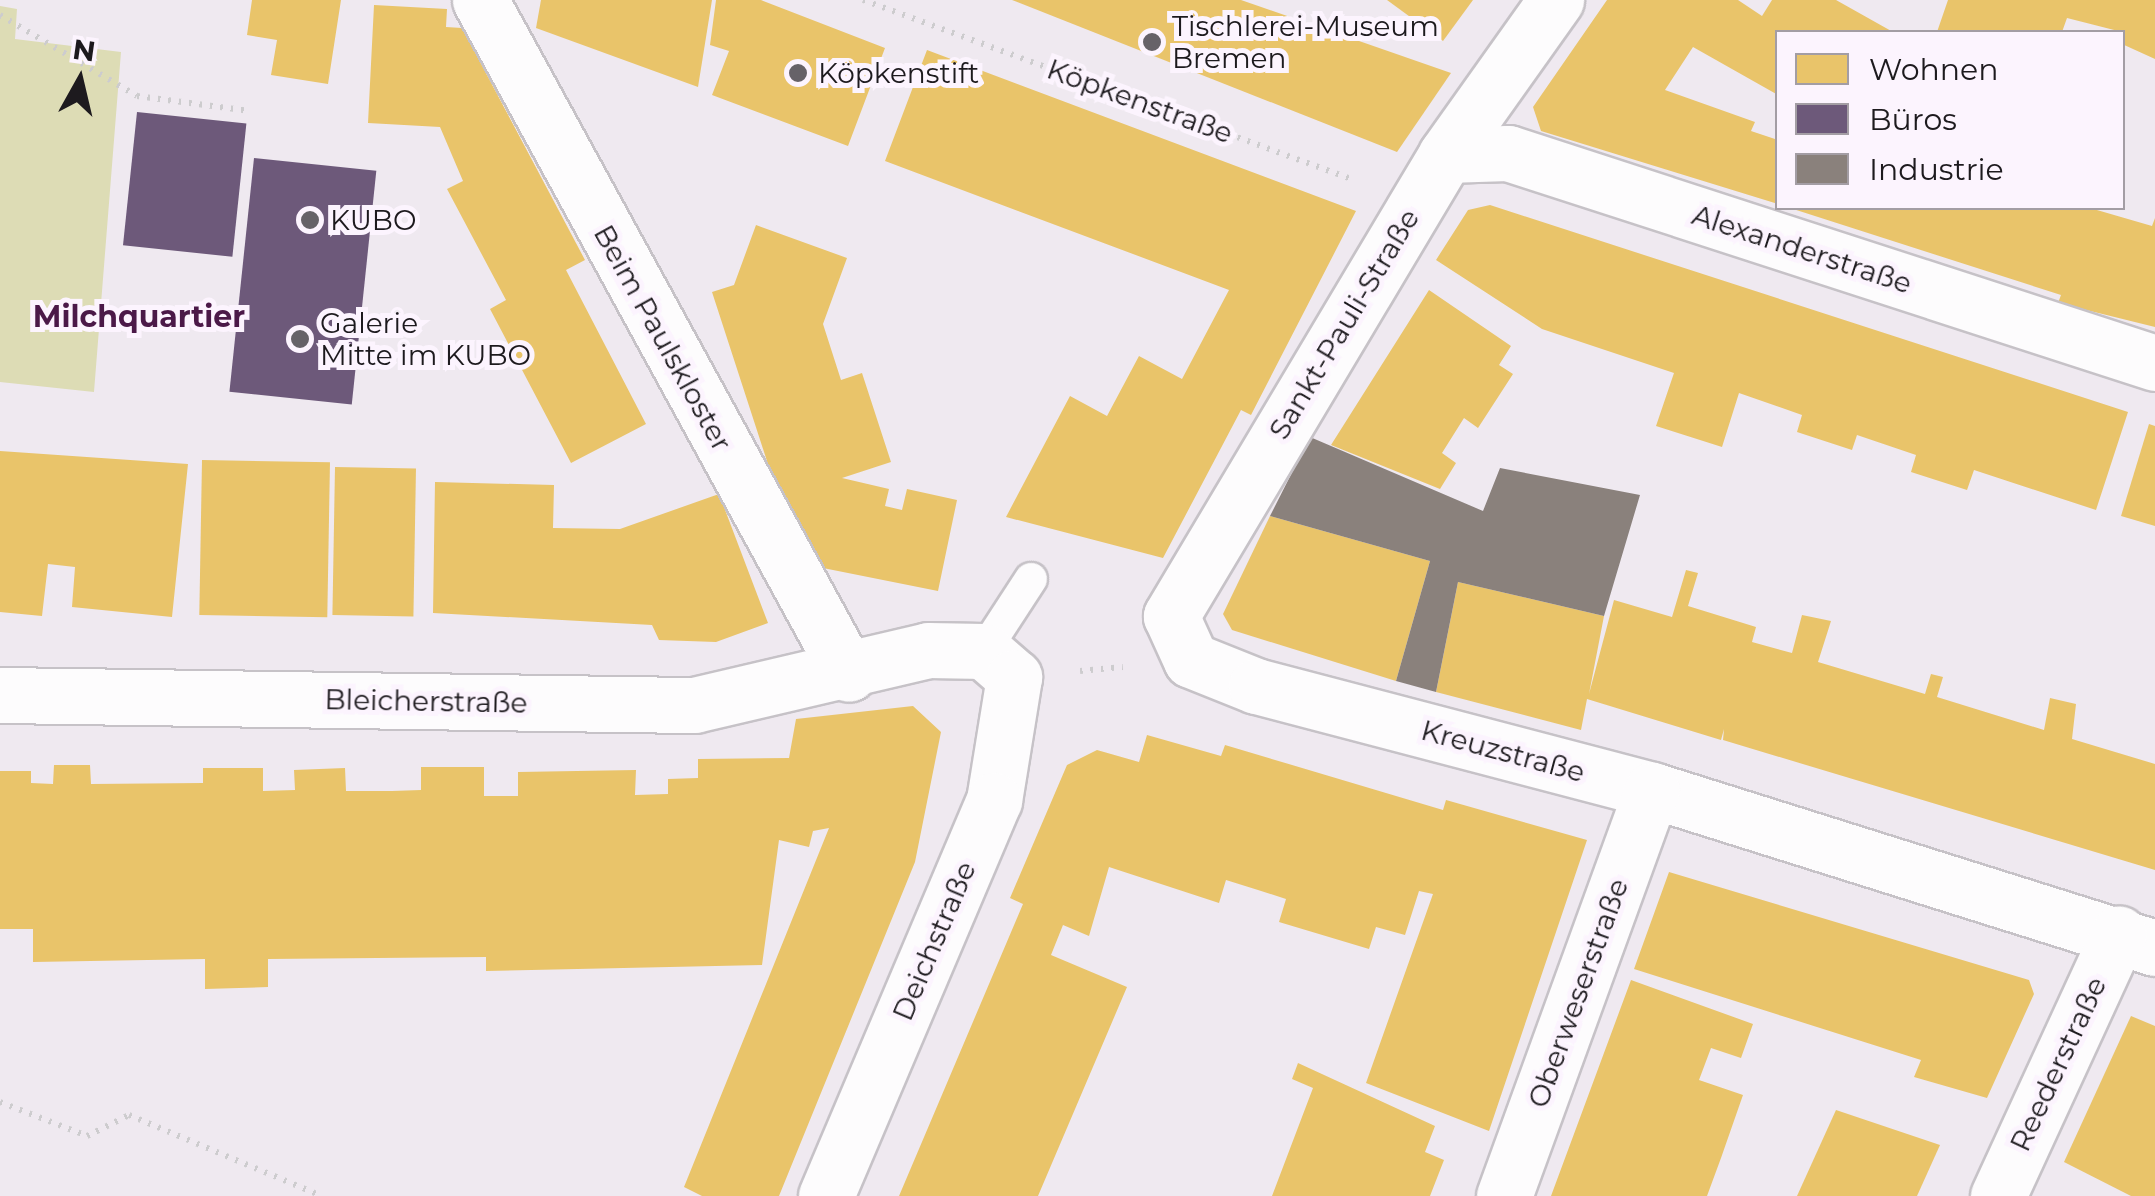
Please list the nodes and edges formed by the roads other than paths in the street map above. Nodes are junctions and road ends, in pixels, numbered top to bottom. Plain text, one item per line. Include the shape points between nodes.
1 (480, 0) edge
2 (1556, 0) edge
3 (1446, 155) junction
4 (2155, 363) edge
5 (1031, 579) dead end
6 (1191, 660) joint
7 (999, 664) junction
8 (849, 674) junction
9 (0, 695) edge
10 (1652, 790) junction
11 (2137, 940) edge
12 (826, 1196) edge
13 (1504, 1196) edge
14 (1998, 1196) edge

1 - 8 street, Beim Paulskloster
2 - 3 street, Sankt-Pauli-Straße
3 - 4 street, Alexanderstraße via 1508,153
3 - 6 street, Sankt-Pauli-Straße via 1171,616
5 - 7 lane
6 - 10 street, Kreuzstraße via 1256,686
7 - 8 street via 928,650
7 - 12 street, Deichstraße via 994,800
8 - 9 street, Bleicherstraße via 694,705
10 - 11 street, Kreuzstraße
10 - 13 street, Oberweserstraße
11 - 14 street, Reederstraße

